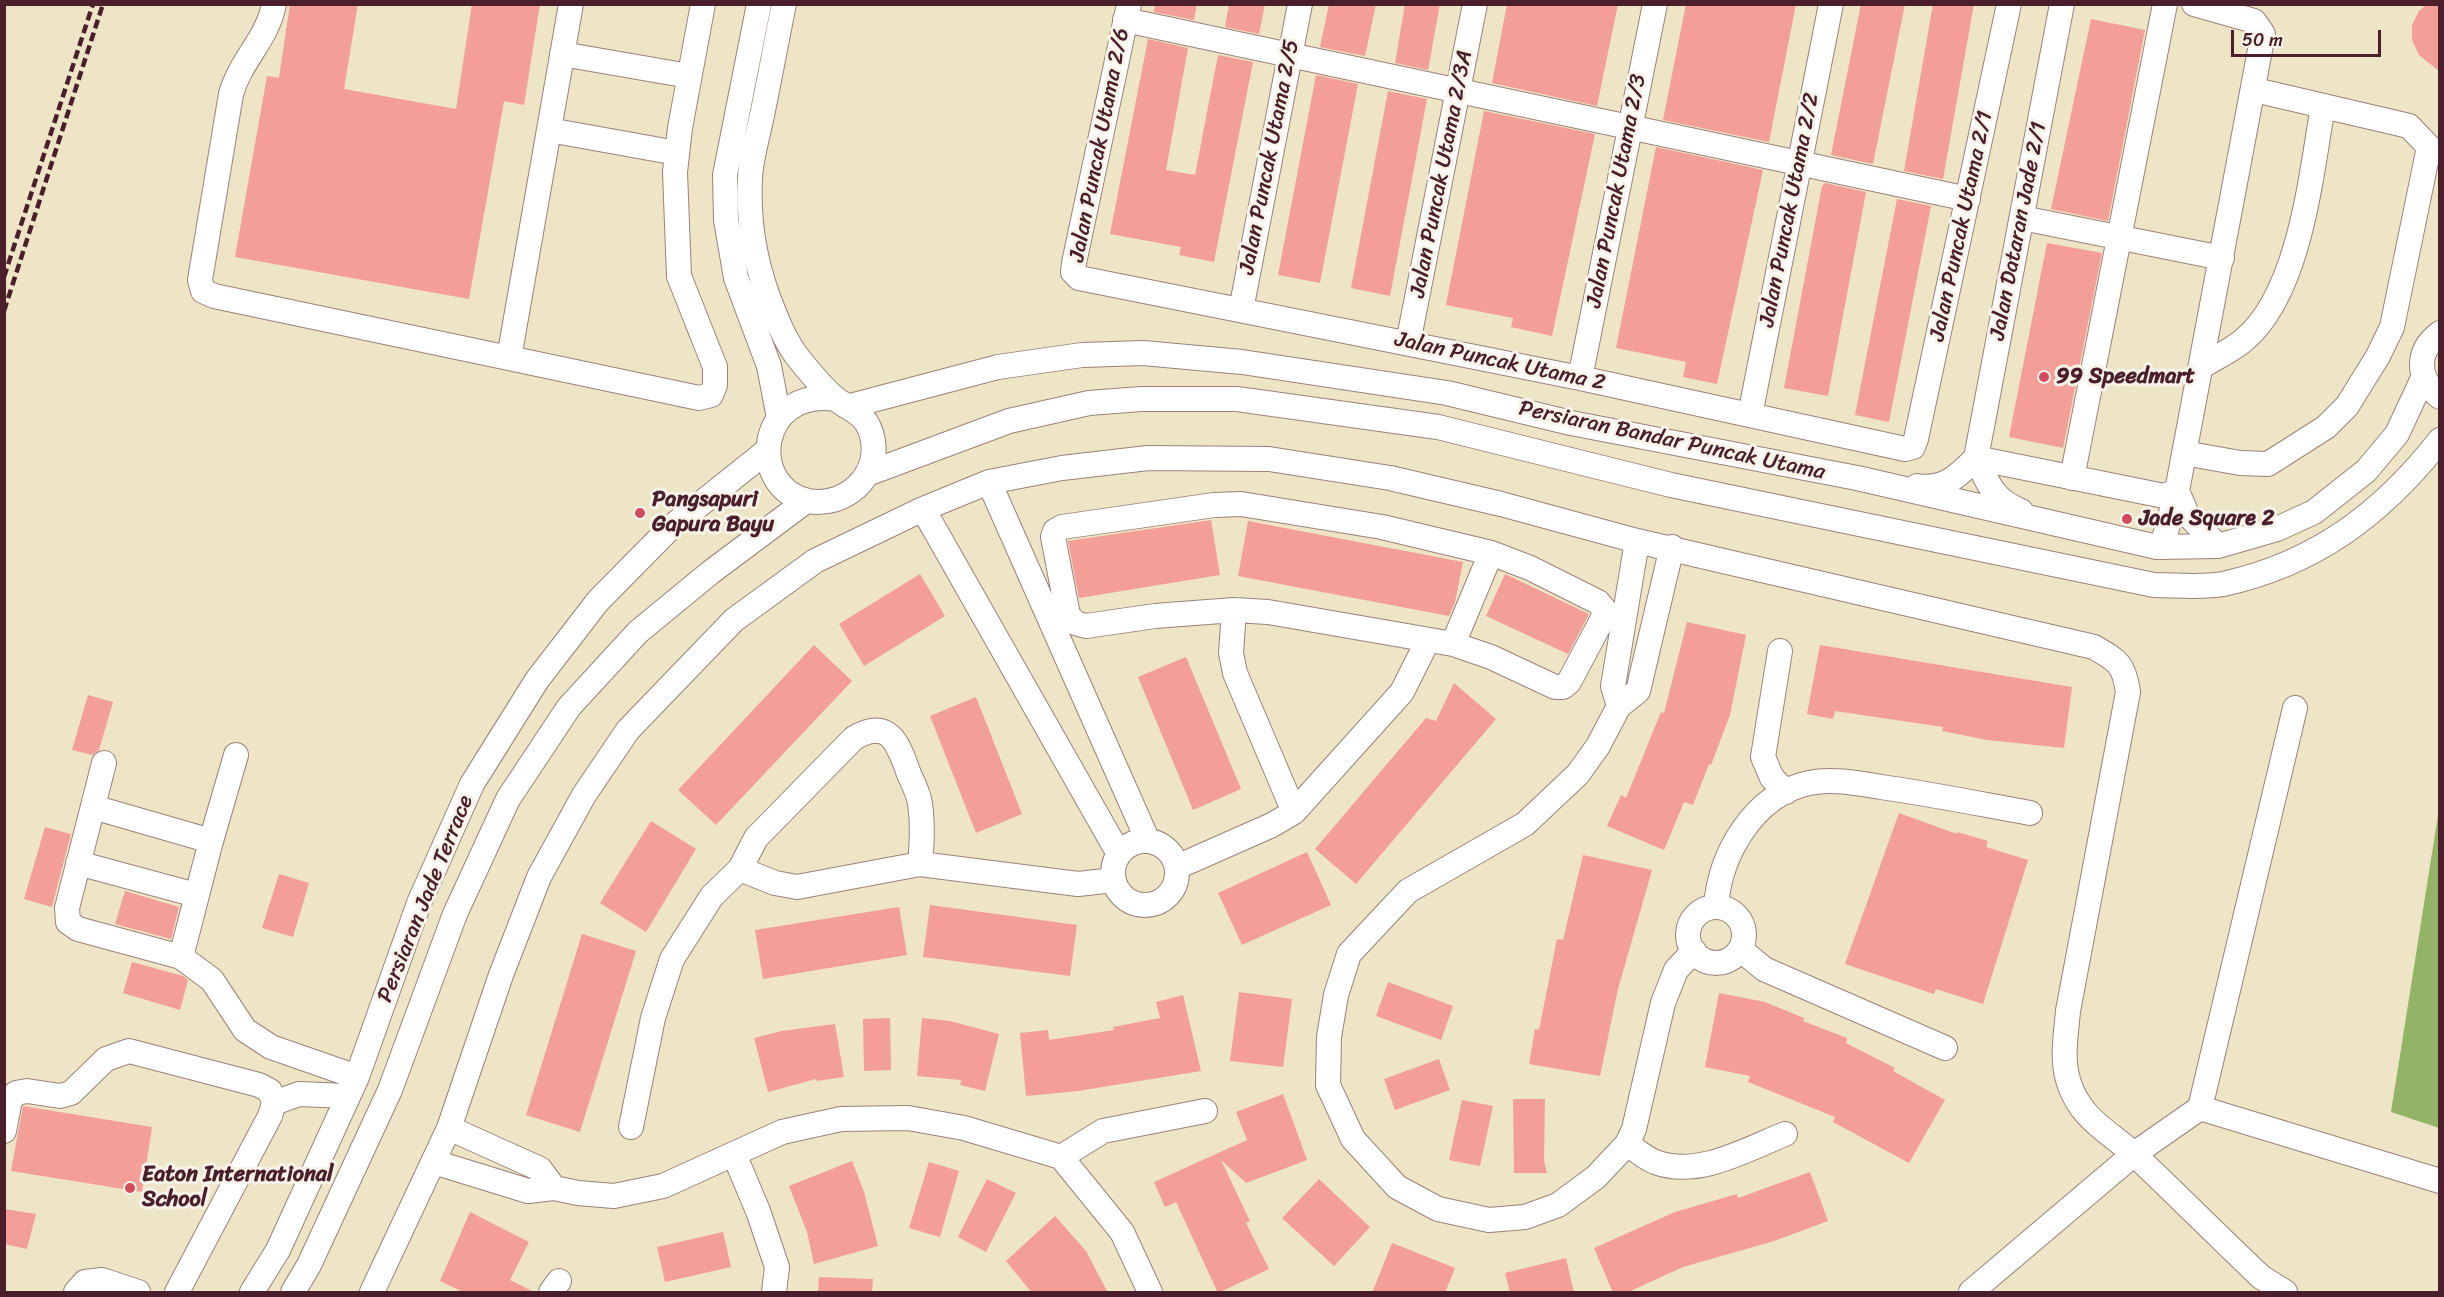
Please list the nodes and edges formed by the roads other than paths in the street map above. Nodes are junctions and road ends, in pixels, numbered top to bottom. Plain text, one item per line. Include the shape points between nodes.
1 (274, 4) edge
2 (571, 4) edge
3 (703, 4) edge
4 (759, 4) edge
5 (784, 4) edge
6 (1300, 4) edge
7 (1475, 4) edge
8 (1655, 4) edge
9 (1831, 4) edge
10 (2009, 4) edge
11 (2062, 4) edge
12 (2165, 4) edge
13 (2194, 4) edge
14 (1127, 12) edge
15 (562, 54) junction
16 (1290, 55) junction
17 (689, 76) junction
18 (2254, 90) junction
19 (1458, 91) junction
20 (2323, 106) junction
21 (1630, 127) junction
22 (549, 130) junction
23 (2434, 148) edge
24 (677, 153) junction
25 (1800, 163) junction
26 (1968, 199) junction
27 (2022, 218) junction
28 (2119, 238) junction
29 (2222, 258) junction
30 (1085, 281) joint
31 (1241, 310) junction
32 (2439, 332) edge
33 (1408, 343) junction
34 (509, 358) junction
35 (2201, 367) junction
36 (1580, 378) junction
37 (2423, 378) junction
38 (2439, 397) edge
39 (843, 402) junction
40 (1750, 415) junction
41 (779, 418) junction
42 (2439, 440) edge
43 (1913, 447) joint
44 (768, 450) junction
45 (2184, 453) junction
46 (1976, 458) junction
47 (867, 474) junction
48 (1857, 478) junction
49 (2072, 478) junction
50 (989, 482) junction
51 (2177, 491) junction
52 (806, 501) junction
53 (923, 509) junction
54 (2057, 526) junction
55 (1637, 541) junction
56 (2218, 546) junction
57 (2157, 547) junction
58 (1672, 548) junction
59 (1491, 553) junction
60 (1234, 610) junction
61 (1428, 640) junction
62 (1453, 644) junction
63 (1780, 651) dead end
64 (1619, 706) junction
65 (2295, 708) dead end
66 (237, 755) dead end
67 (104, 763) dead end
68 (1786, 792) junction
69 (93, 807) junction
70 (1294, 812) junction
71 (2030, 813) dead end
72 (211, 841) junction
73 (1148, 841) junction
74 (1119, 854) junction
75 (78, 863) junction
76 (920, 864) junction
77 (1177, 867) junction
78 (740, 869) junction
79 (1114, 880) junction
80 (196, 895) junction
81 (1716, 906) junction
82 (1740, 949) junction
83 (1694, 951) junction
84 (181, 957) junction
85 (1945, 1048) dead end
86 (352, 1086) junction
87 (274, 1103) junction
88 (2200, 1108) junction
89 (1205, 1111) dead end
90 (631, 1127) dead end
91 (449, 1128) junction
92 (4, 1131) edge
93 (1785, 1134) dead end
94 (1627, 1144) junction
95 (734, 1154) junction
96 (2134, 1154) junction
97 (1060, 1157) junction
98 (434, 1162) junction
99 (2439, 1181) edge
100 (554, 1188) junction
101 (76, 1293) edge
102 (138, 1293) edge
103 (177, 1293) edge
104 (252, 1293) edge
105 (293, 1293) edge
106 (372, 1293) edge
107 (774, 1293) edge
108 (1150, 1293) edge
109 (1971, 1293) edge
110 (2285, 1293) edge

1 - 34 street via 266,31 237,74 231,94 200,280 203,291
2 - 15 street
3 - 17 street
4 - 41 street via 725,175 726,220 736,278 769,366
5 - 39 street via 750,176 750,218 760,272 776,318 796,354
6 - 16 street, Jalan Puncak Utama 2/5
7 - 19 street, Jalan Puncak Utama 2/3A
8 - 21 street, Jalan Puncak Utama 2/3
9 - 25 street, Jalan Puncak Utama 2/2
10 - 26 street, Jalan Puncak Utama 2/1
11 - 27 street, Jalan Dataran Jade 2/1
12 - 28 street
13 - 18 street via 2254,21 2264,34
14 - 16 street
14 - 30 street, Jalan Puncak Utama 2/6 via 1074,263 1073,272
15 - 17 street
15 - 22 street
16 - 19 street
16 - 31 street, Jalan Puncak Utama 2/5
17 - 24 street
18 - 20 street
18 - 29 street
19 - 21 street
19 - 33 street, Jalan Puncak Utama 2/3A
20 - 23 street via 2409,126
20 - 35 street via 2302,222 2284,280 2267,313 2244,340
21 - 25 street
21 - 36 street, Jalan Puncak Utama 2/3
22 - 24 street
22 - 34 street
23 - 45 street via 2392,327 2347,406 2326,428 2268,464
24 - 34 street via 679,276 716,367 711,395 699,399
25 - 26 street
25 - 40 street, Jalan Puncak Utama 2/2
26 - 43 street, Jalan Puncak Utama 2/1
27 - 28 street
27 - 46 street, Jalan Dataran Jade 2/1
28 - 29 street
28 - 49 street
29 - 35 street
30 - 31 street, Jalan Puncak Utama 2
31 - 33 street, Jalan Puncak Utama 2
32 - 37 street via 2423,353
33 - 36 street, Jalan Puncak Utama 2
35 - 45 street
36 - 40 street, Jalan Puncak Utama 2
37 - 38 street
37 - 56 street, Persiaran Bandar Puncak Utama via 2397,434 2366,471 2314,512 2277,529
39 - 41 street via 821,397 806,399 790,406
39 - 47 street via 869,428 873,460
39 - 48 street, Persiaran Bandar Puncak Utama via 998,367 1082,355 1143,353 1254,364 1448,393 1571,423
40 - 43 street, Jalan Puncak Utama 2 via 1905,449
41 - 44 street
42 - 47 street, Persiaran Bandar Puncak Utama via 2390,497 2333,541 2290,564 2221,584 2154,585 1671,485 1438,427 1237,399 1089,403 1009,421
44 - 52 street via 779,482
44 - 86 street, Persiaran Jade Terrace via 669,529 598,601 537,680 472,784 419,903
45 - 51 street
46 - 48 street via 1953,482 1929,488
46 - 49 street
46 - 54 street via 2002,503
47 - 52 street via 857,488 842,498
48 - 54 street, Persiaran Bandar Puncak Utama
49 - 51 street via 2164,496
50 - 53 street
50 - 55 street via 1148,458 1269,459 1390,478
50 - 73 street
51 - 56 street via 2187,514
51 - 57 street via 2164,539
52 - 105 street, Persiaran Jade Terrace via 638,632 569,707 508,799 455,914 390,1090
53 - 74 street
53 - 91 street via 815,561 734,620 628,730 584,795 539,877
54 - 57 street, Persiaran Bandar Puncak Utama
55 - 58 street
55 - 64 street via 1613,686
56 - 57 street, Persiaran Bandar Puncak Utama
58 - 64 street via 1638,691
58 - 96 street via 2094,647 2125,672 2128,692 2068,1011 2064,1053 2069,1083 2085,1113 2104,1133
59 - 60 street via 1382,527 1241,504 1055,531 1068,615 1075,623 1086,626
59 - 62 street
59 - 62 street via 1598,602 1604,609 1603,618 1563,687
60 - 61 street via 1268,612
60 - 70 street via 1235,673
61 - 62 street
61 - 70 street via 1401,692
63 - 68 street via 1763,757 1772,778
64 - 94 street via 1578,774 1526,824 1408,891 1349,954 1336,995 1329,1037 1328,1085 1353,1139 1397,1187 1438,1209 1489,1220 1525,1217 1558,1205 1596,1177
65 - 88 street
66 - 72 street
67 - 69 street
68 - 71 street via 1809,783 1845,781
68 - 81 street via 1767,804 1728,852
69 - 72 street
69 - 75 street
70 - 77 street
72 - 80 street
73 - 74 street via 1127,846
73 - 77 street via 1167,849
74 - 79 street
75 - 80 street
75 - 84 street via 67,908 68,922 78,929
76 - 78 street via 797,887
76 - 78 street via 920,801 900,750 892,736 880,730 867,730 854,738 756,838
76 - 79 street via 1078,884
77 - 79 street via 1170,895 1152,905 1142,906 1124,898
78 - 90 street via 712,896 672,959 652,1018
80 - 84 street
81 - 82 street via 1735,913 1741,921 1744,930
81 - 83 street via 1700,912 1690,926
82 - 83 street via 1718,963 1701,958
82 - 85 street via 1764,969
83 - 94 street via 1676,970 1663,1003 1634,1129
84 - 86 street via 212,981 245,1030 271,1047
86 - 87 street via 300,1094
86 - 104 street, Persiaran Jade Terrace via 278,1250
87 - 92 street via 270,1091 259,1085 129,1051 106,1059 71,1093 16,1093 10,1100
87 - 103 street
88 - 96 street
88 - 99 street
89 - 97 street via 1103,1131
91 - 98 street
91 - 100 street via 540,1169
93 - 94 street via 1715,1161 1685,1168 1654,1161
95 - 97 street via 782,1132 841,1119 908,1118 964,1128
95 - 100 street via 663,1186 614,1196
95 - 107 street via 777,1267
96 - 109 street
96 - 110 street via 2261,1277
97 - 108 street via 1122,1232
98 - 100 street via 528,1191
98 - 106 street
101 - 102 street via 85,1282 102,1281

